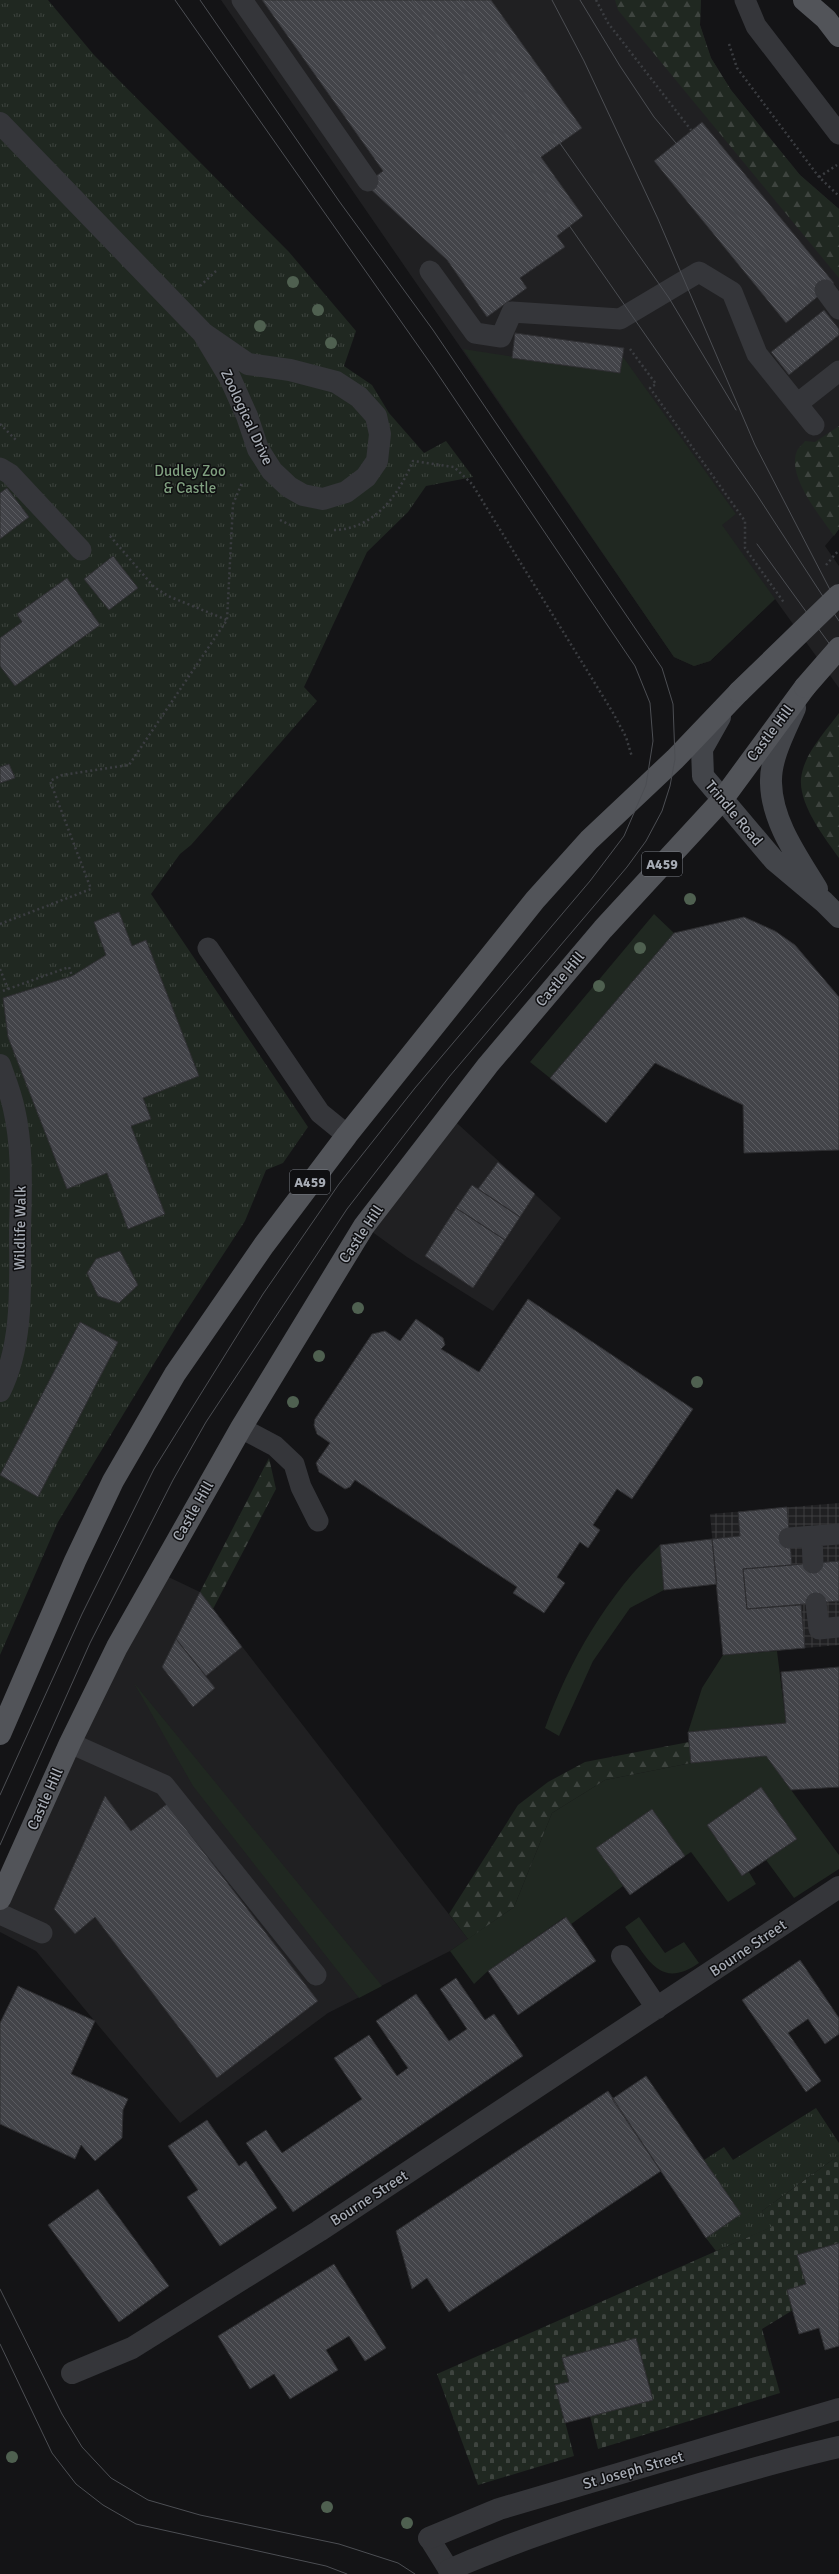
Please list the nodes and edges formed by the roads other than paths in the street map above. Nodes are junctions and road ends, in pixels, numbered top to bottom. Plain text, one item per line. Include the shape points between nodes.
1 (242, 0) edge
2 (745, 0) edge
3 (804, 0) edge
4 (839, 36) edge
5 (0, 123) edge
6 (839, 134) edge
7 (368, 181) dead end
8 (430, 271) dead end
9 (825, 290) dead end
10 (839, 309) edge
11 (203, 333) junction
12 (839, 371) edge
13 (797, 404) junction
14 (814, 425) dead end
15 (0, 468) edge
16 (81, 550) dead end
17 (839, 595) edge
18 (839, 648) edge
19 (733, 698) junction
20 (778, 733) junction
21 (722, 800) junction
22 (824, 902) junction
23 (839, 917) edge
24 (208, 948) dead end
25 (0, 1065) edge
26 (347, 1135) junction
27 (0, 1391) edge
28 (241, 1428) junction
29 (318, 1521) dead end
30 (839, 1534) edge
31 (812, 1536) junction
32 (789, 1538) dead end
33 (813, 1563) dead end
34 (816, 1603) dead end
35 (820, 1628) edge
36 (0, 1734) edge
37 (70, 1743) junction
38 (839, 1887) edge
39 (0, 1899) edge
40 (0, 1914) edge
41 (42, 1933) dead end
42 (622, 1956) dead end
43 (316, 1975) dead end
44 (657, 2008) junction
45 (72, 2373) dead end
46 (839, 2409) edge
47 (839, 2447) edge
48 (429, 2538) joint
49 (449, 2570) joint

1 - 7 lane
2 - 6 lane via 756,26
3 - 4 main road via 826,19
5 - 11 street, Zoological Drive
8 - 13 lane via 475,333 501,337 512,312 620,320 699,272 732,292 757,354
9 - 10 lane
11 - 11 street, Zoological Drive via 230,378 258,449 272,471 289,487 303,495 323,499 346,492 366,477 377,461 380,434 376,416 359,397 336,382 290,370 248,364
12 - 13 lane
13 - 14 lane
15 - 16 lane via 10,474
17 - 19 main road, A459, bridge
18 - 20 main road, Castle Hill / A459, bridge via 805,687
19 - 21 main road, Trindle Road via 702,749 703,776
19 - 26 main road, A459 via 675,759 589,840 535,900
20 - 21 main road, Castle Hill / A459
20 - 22 main road, Trindle Road via 771,782 775,810 791,846
21 - 22 main road, Trindle Road via 774,860
21 - 28 main road, Castle Hill / A459 via 603,929 448,1114 364,1226
22 - 23 main road, Trindle Road
24 - 26 lane via 320,1114
25 - 27 street, Wildlife Walk via 14,1108 20,1157 20,1217 16,1337 6,1380
26 - 36 main road, A459 via 264,1245 175,1374 113,1481 75,1561
28 - 29 lane via 275,1446 294,1464 301,1488
28 - 37 main road, Castle Hill / A459 via 117,1647
30 - 31 lane
31 - 32 lane
31 - 33 lane
34 - 35 lane
37 - 39 main road, Castle Hill / A459
37 - 43 lane via 164,1785
38 - 44 street, Bourne Street
40 - 41 lane
42 - 44 street
44 - 45 street, Bourne Street via 319,2231 132,2348
46 - 48 street, St Joseph Street via 499,2509
47 - 49 street via 784,2460 582,2519 492,2551
48 - 49 lane

